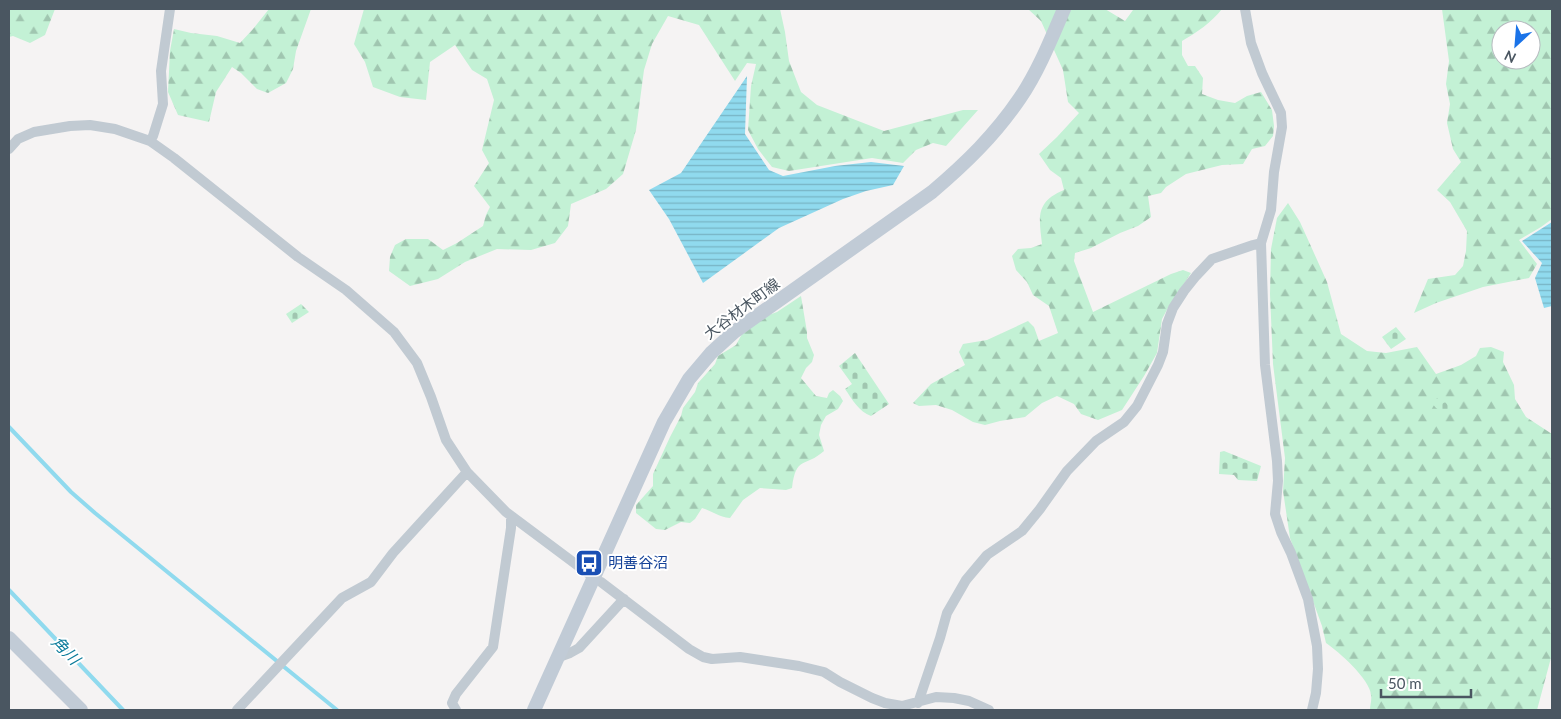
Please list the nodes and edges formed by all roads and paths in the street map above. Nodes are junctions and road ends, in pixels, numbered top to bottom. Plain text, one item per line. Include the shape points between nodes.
1 (170, 9) edge
2 (1064, 9) edge
3 (1245, 9) edge
4 (150, 142) junction
5 (9, 149) edge
6 (1261, 243) junction
7 (467, 472) junction
8 (511, 517) junction
9 (589, 574) dead end
10 (601, 582) dead end
11 (624, 599) junction
12 (9, 638) edge
13 (559, 657) junction
14 (918, 703) junction
15 (81, 710) edge
16 (237, 710) edge
17 (456, 710) edge
18 (534, 710) edge
19 (989, 710) edge
20 (1312, 710) edge

1 - 4 street via 161,71 163,104
2 - 13 main road, 大谷材木町線 via 1021,97 984,145 962,167 932,192 734,332 689,379 664,422
3 - 6 street via 1250,43 1281,113 1282,127 1271,210
4 - 5 street via 115,129 90,125 34,132 18,139
4 - 7 street via 298,257 346,290 394,332 417,363 446,440
6 - 14 street via 1212,259 1196,276 1173,308 1158,365 1137,406 1124,422 1096,441 1067,471 1022,531 987,555 966,580 947,613
6 - 20 street via 1265,365 1278,481 1276,514 1308,599 1317,646 1318,669
7 - 8 street
7 - 16 street via 371,582 342,598
8 - 9 street
8 - 17 street via 493,648 456,694 452,703
10 - 11 street
11 - 13 street via 579,648
11 - 14 street via 703,658 740,657 799,666 824,672 885,703 902,706
12 - 15 main road
13 - 18 main road, 大谷材木町線
14 - 19 street via 936,697 954,698

